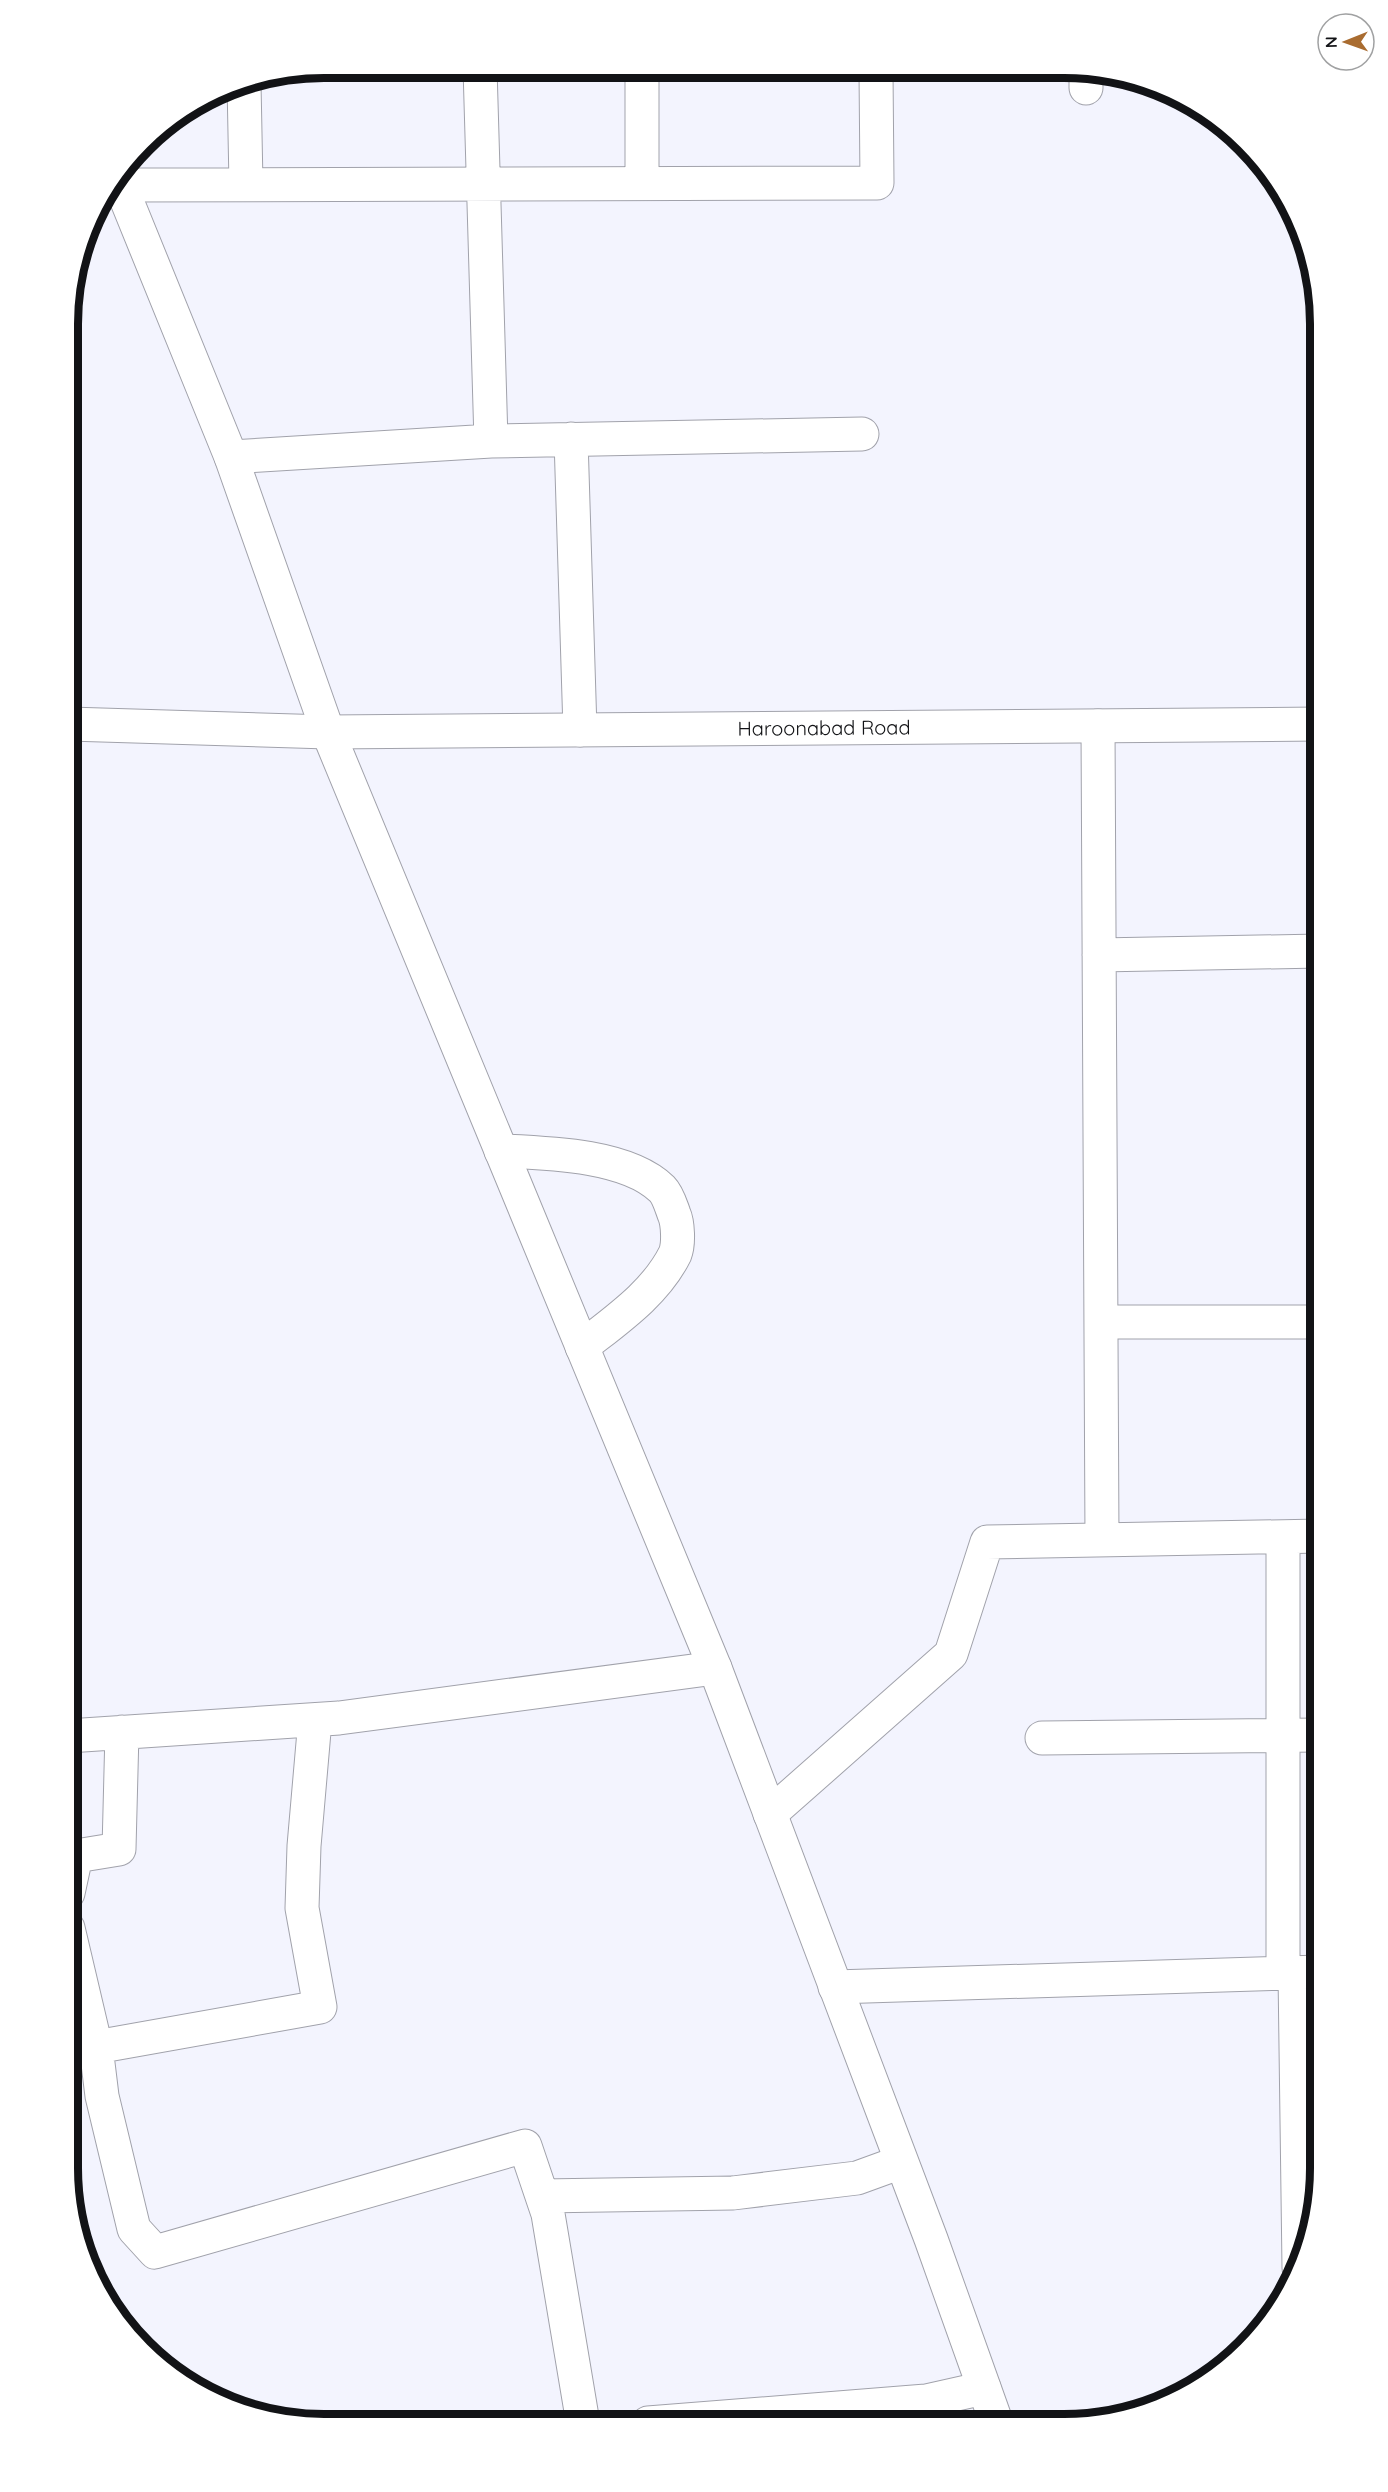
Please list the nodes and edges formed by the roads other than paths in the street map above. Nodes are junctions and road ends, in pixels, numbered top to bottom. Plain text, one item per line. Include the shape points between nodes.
1 (480, 78) edge
2 (642, 78) edge
3 (876, 78) edge
4 (244, 91) edge
5 (124, 182) edge
6 (642, 183) junction
7 (246, 184) junction
8 (483, 184) junction
9 (121, 186) edge
10 (862, 434) dead end
11 (571, 439) junction
12 (491, 441) junction
13 (231, 457) junction
14 (78, 724) edge
15 (1310, 724) edge
16 (1098, 726) junction
17 (580, 730) junction
18 (328, 732) junction
19 (1310, 951) edge
20 (1099, 955) junction
21 (501, 1151) junction
22 (1101, 1322) junction
23 (1310, 1322) edge
24 (582, 1347) junction
25 (1310, 1536) edge
26 (1283, 1537) junction
27 (1102, 1540) junction
28 (715, 1668) junction
29 (315, 1720) junction
30 (122, 1732) junction
31 (1282, 1734) junction
32 (1310, 1734) edge
33 (78, 1735) edge
34 (1042, 1738) dead end
35 (770, 1814) junction
36 (78, 1856) edge
37 (78, 1970) edge
38 (1299, 1973) edge
39 (835, 1988) junction
40 (96, 2047) junction
41 (901, 2162) junction
42 (542, 2196) junction
43 (1299, 2241) edge
44 (984, 2388) junction
45 (581, 2414) edge
46 (762, 2414) edge
47 (993, 2414) edge

1 - 8 street
2 - 6 street
3 - 6 street via 876,183
4 - 7 street
5 - 7 street
6 - 8 street
7 - 8 street
8 - 12 street
9 - 13 street
10 - 11 street
11 - 12 street
11 - 17 street
12 - 13 street
13 - 18 street
14 - 18 street, Haroonabad Road
15 - 16 street, Haroonabad Road
16 - 17 street, Haroonabad Road
16 - 20 street
17 - 18 street, Haroonabad Road
18 - 21 street
19 - 20 street
20 - 22 street
21 - 24 street
21 - 24 street via 555,1153 641,1173 664,1191 677,1221 676,1252 655,1284
22 - 23 street
22 - 27 street
24 - 28 street
25 - 26 street
26 - 27 street
26 - 31 street
27 - 35 street via 987,1542 951,1654
28 - 29 street
28 - 35 street
29 - 30 street
29 - 40 street via 302,1908 320,2007
30 - 33 street
30 - 36 street via 119,1849
31 - 32 street
31 - 34 street
31 - 38 street
35 - 39 street
37 - 40 street
38 - 39 street
38 - 43 street
39 - 41 street
40 - 42 street via 102,2096 134,2229 155,2252 525,2146
41 - 42 street via 856,2178 734,2193
41 - 44 street
42 - 45 street
44 - 46 street via 926,2401
44 - 47 street

